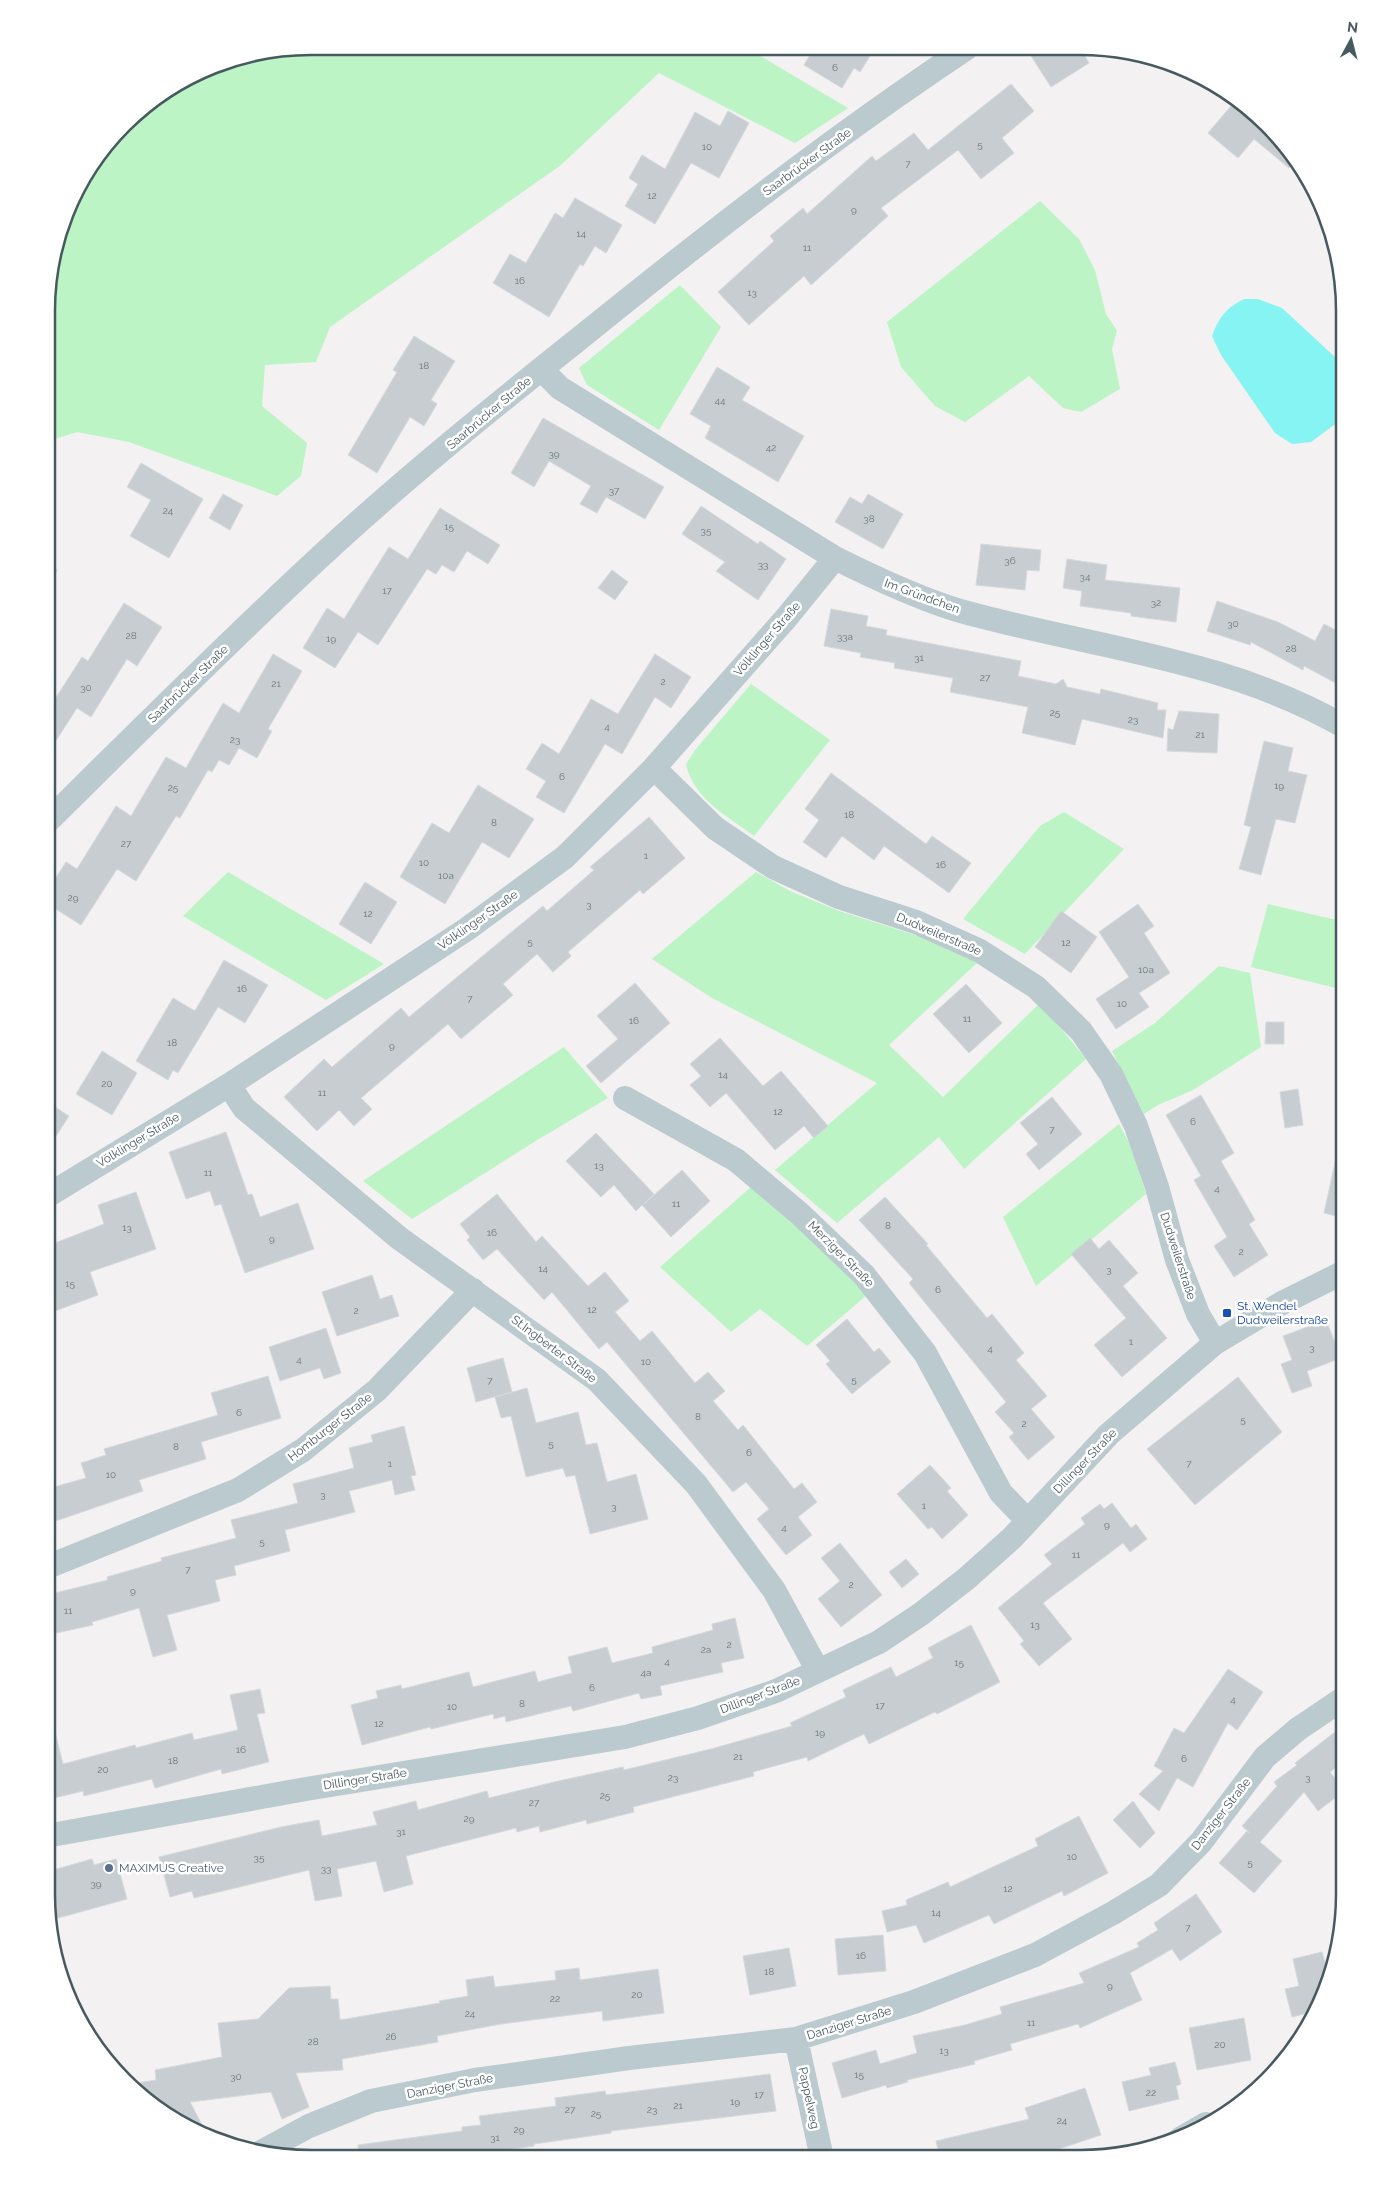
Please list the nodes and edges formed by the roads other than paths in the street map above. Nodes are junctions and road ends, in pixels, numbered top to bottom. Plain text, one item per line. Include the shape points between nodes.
1 (956, 55) edge
2 (541, 369) junction
3 (835, 558) junction
4 (1336, 722) edge
5 (654, 768) junction
6 (55, 814) edge
7 (229, 1085) junction
8 (625, 1098) dead end
9 (55, 1191) edge
10 (1336, 1276) edge
11 (473, 1290) junction
12 (1215, 1343) junction
13 (1028, 1521) junction
14 (55, 1563) edge
15 (818, 1672) junction
16 (1336, 1703) edge
17 (55, 1834) edge
18 (796, 2039) junction
19 (271, 2147) edge
20 (820, 2150) edge

1 - 2 street, Saarbrücker Straße via 773,186
2 - 3 street, Im Gründchen via 560,388
2 - 6 street, Saarbrücker Straße via 322,555
3 - 4 street, Im Gründchen via 883,582 957,609 1222,674 1284,696
3 - 5 street, Völklinger Straße
5 - 7 street, Völklinger Straße via 565,857 467,929
5 - 12 street, Dudweilerstraße via 714,828 773,866 839,896 916,922 980,950 1036,987 1081,1030 1110,1074 1136,1126 1177,1260 1198,1314
7 - 9 street, Völklinger Straße
7 - 11 street, St.Ingberter Straße via 244,1108 399,1238
8 - 13 street, Merziger Straße via 736,1160 864,1274 925,1353 1001,1493
10 - 12 street, Dillinger Straße via 1282,1303
11 - 14 street, Homburger Straße via 377,1390 303,1450 238,1490
11 - 15 street, St.Ingberter Straße via 597,1380 696,1484 774,1590
12 - 13 street, Dillinger Straße via 1109,1434
13 - 15 street, Dillinger Straße via 966,1579 921,1614 879,1642
15 - 17 street, Dillinger Straße via 776,1691 698,1718 625,1736
16 - 18 street, Danziger Straße via 1264,1757 1201,1842 1159,1885 1034,1955 914,2002
18 - 19 street, Danziger Straße via 476,2080 371,2101 309,2126
18 - 20 street, Pappelweg

